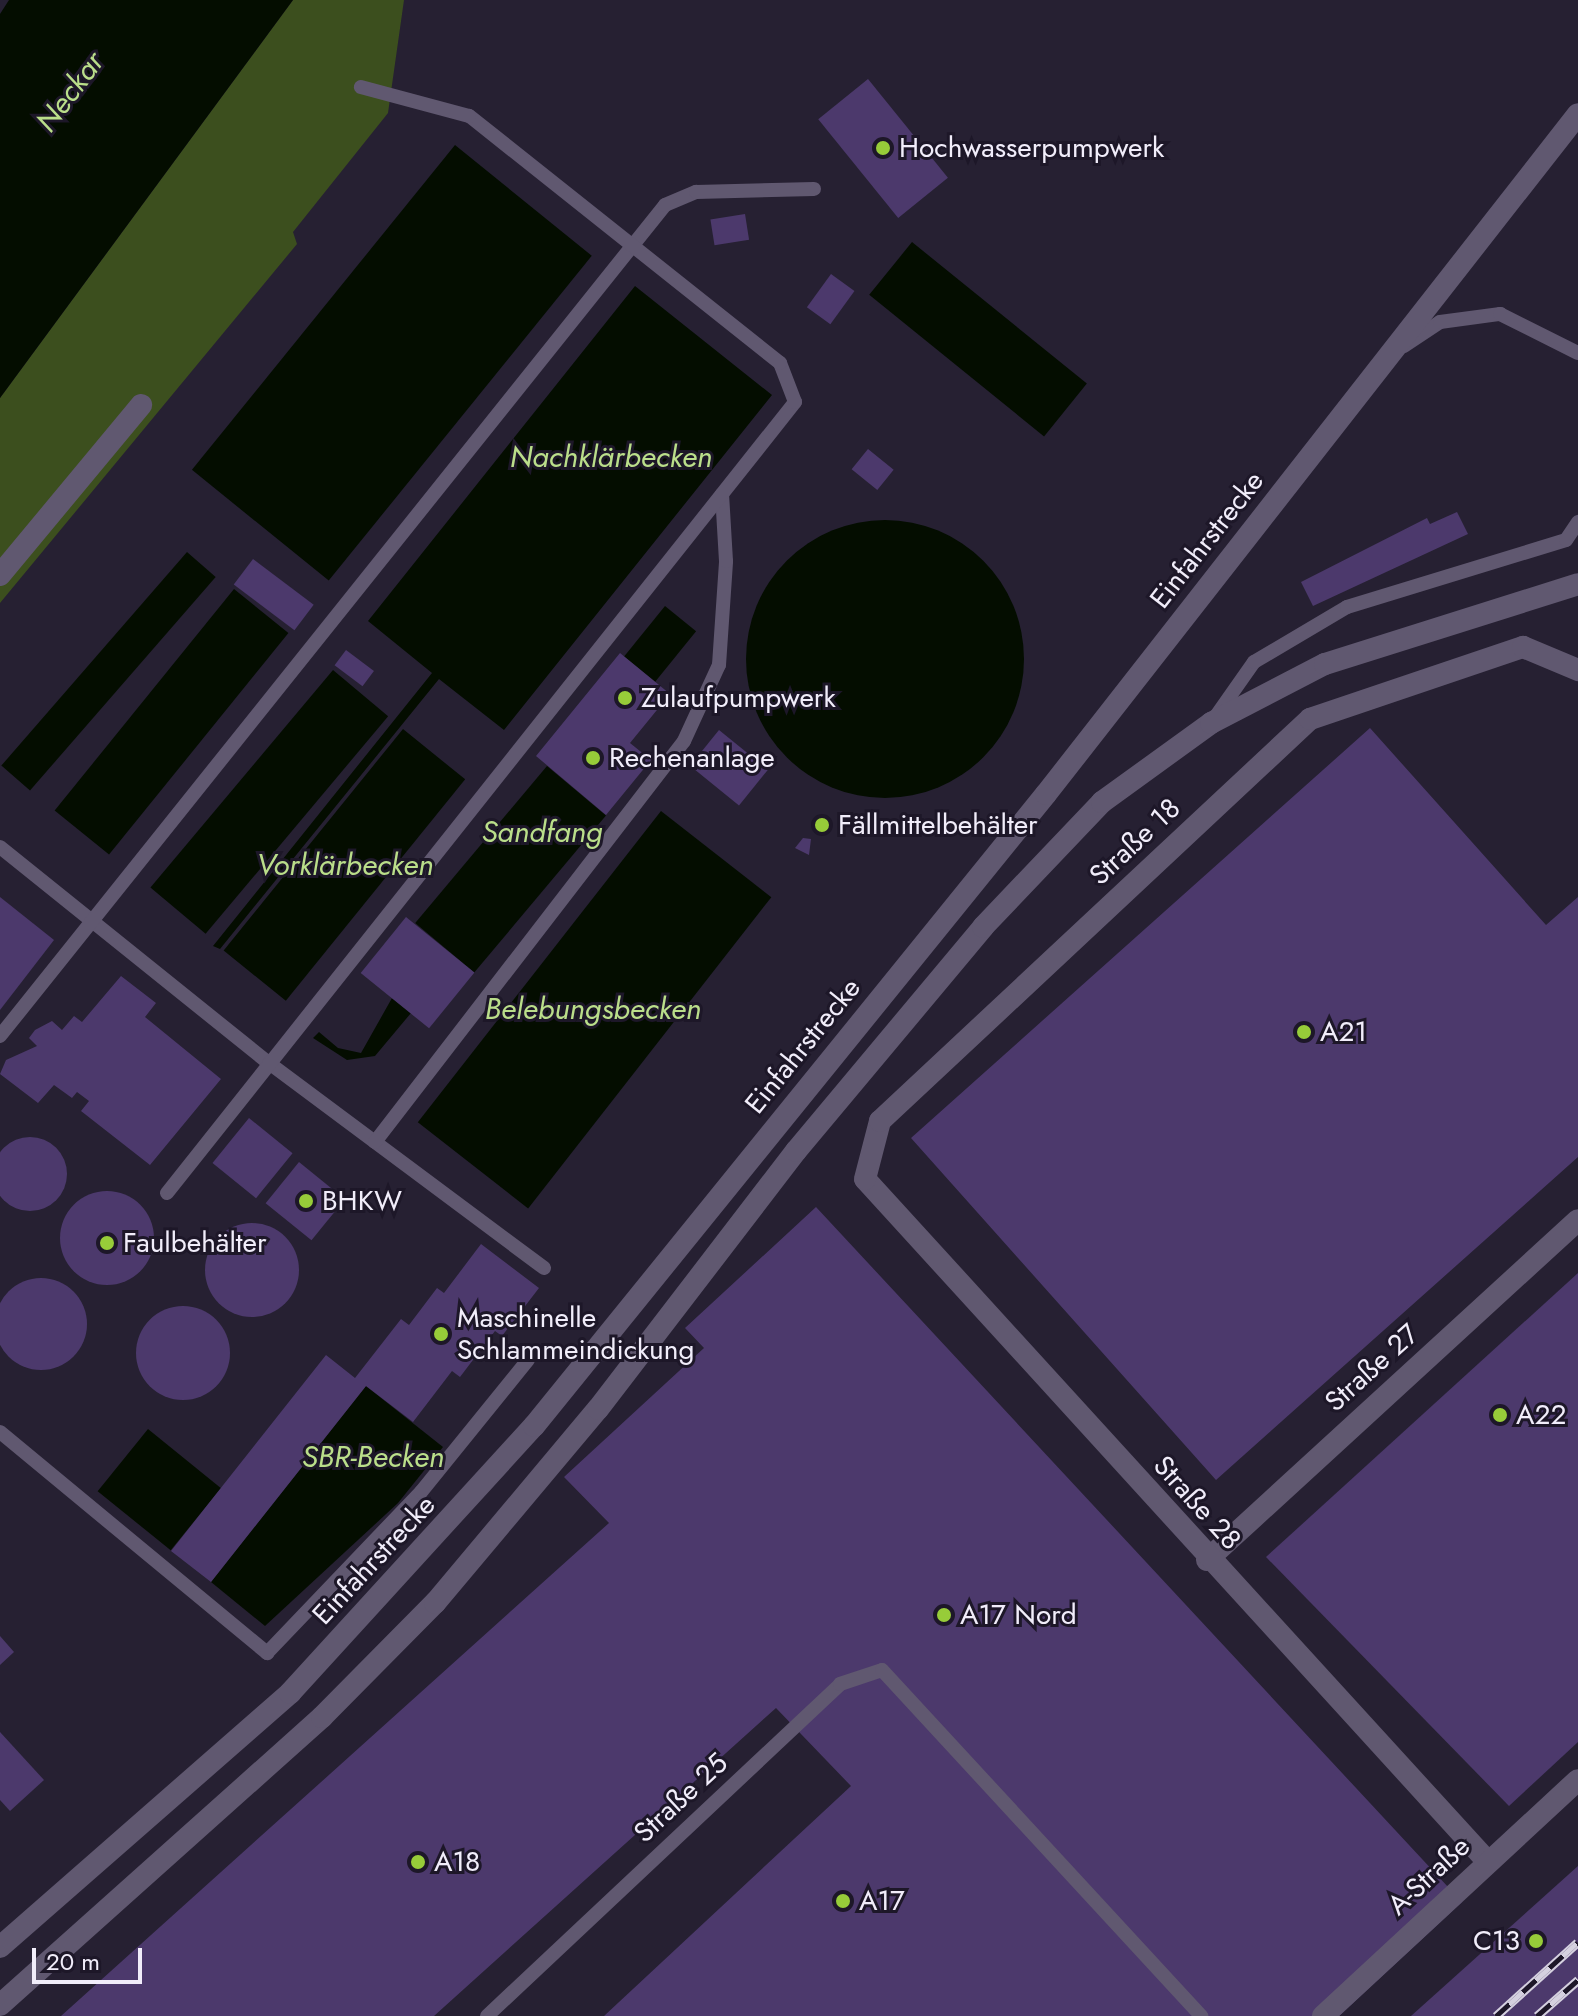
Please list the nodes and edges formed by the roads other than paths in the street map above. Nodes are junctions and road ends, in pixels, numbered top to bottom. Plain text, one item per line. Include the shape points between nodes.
1 (361, 87) dead end
2 (1578, 114) edge
3 (814, 189) dead end
4 (633, 245) junction
5 (1578, 353) edge
6 (1388, 357) junction
7 (141, 405) dead end
8 (722, 494) junction
9 (1578, 522) edge
10 (1572, 539) edge
11 (0, 575) edge
12 (1578, 584) edge
13 (1578, 670) edge
14 (1211, 723) junction
15 (0, 847) edge
16 (93, 922) junction
17 (0, 1036) edge
18 (269, 1063) junction
19 (375, 1142) junction
20 (865, 1179) joint
21 (167, 1193) dead end
22 (1578, 1220) edge
23 (544, 1268) dead end
24 (528, 1360) dead end
25 (0, 1432) edge
26 (1207, 1560) junction
27 (1578, 1780) edge
28 (1488, 1862) junction
29 (0, 1947) edge
30 (0, 2005) edge
31 (1336, 2012) edge
32 (487, 2016) edge
33 (1201, 2016) edge

1 - 4 lane via 469,116
2 - 6 street, Einfahrstrecke
3 - 4 lane via 696,192 665,205
4 - 8 lane via 780,363 795,402
4 - 16 lane
5 - 6 lane via 1500,314 1440,322
6 - 29 street, Einfahrstrecke via 1046,794 404,1576 290,1693
7 - 11 street
8 - 18 lane
8 - 19 lane via 726,561 719,665 684,741
9 - 10 lane
10 - 14 lane via 1347,607 1254,662
12 - 14 street via 1325,664
13 - 20 street, Straße 18 via 1523,647 1310,719 880,1121
14 - 30 street via 1102,802 983,927 435,1603 322,1717
15 - 16 lane
16 - 17 lane
16 - 18 lane
18 - 19 lane
18 - 21 lane
19 - 23 lane
20 - 26 street, Straße 28
22 - 26 street, Straße 27
24 - 25 lane via 421,1492 267,1653
26 - 28 street, Straße 28
27 - 28 street, A-Straße
28 - 31 street, A-Straße
32 - 33 lane, Straße 25 via 840,1684 882,1670 921,1705

